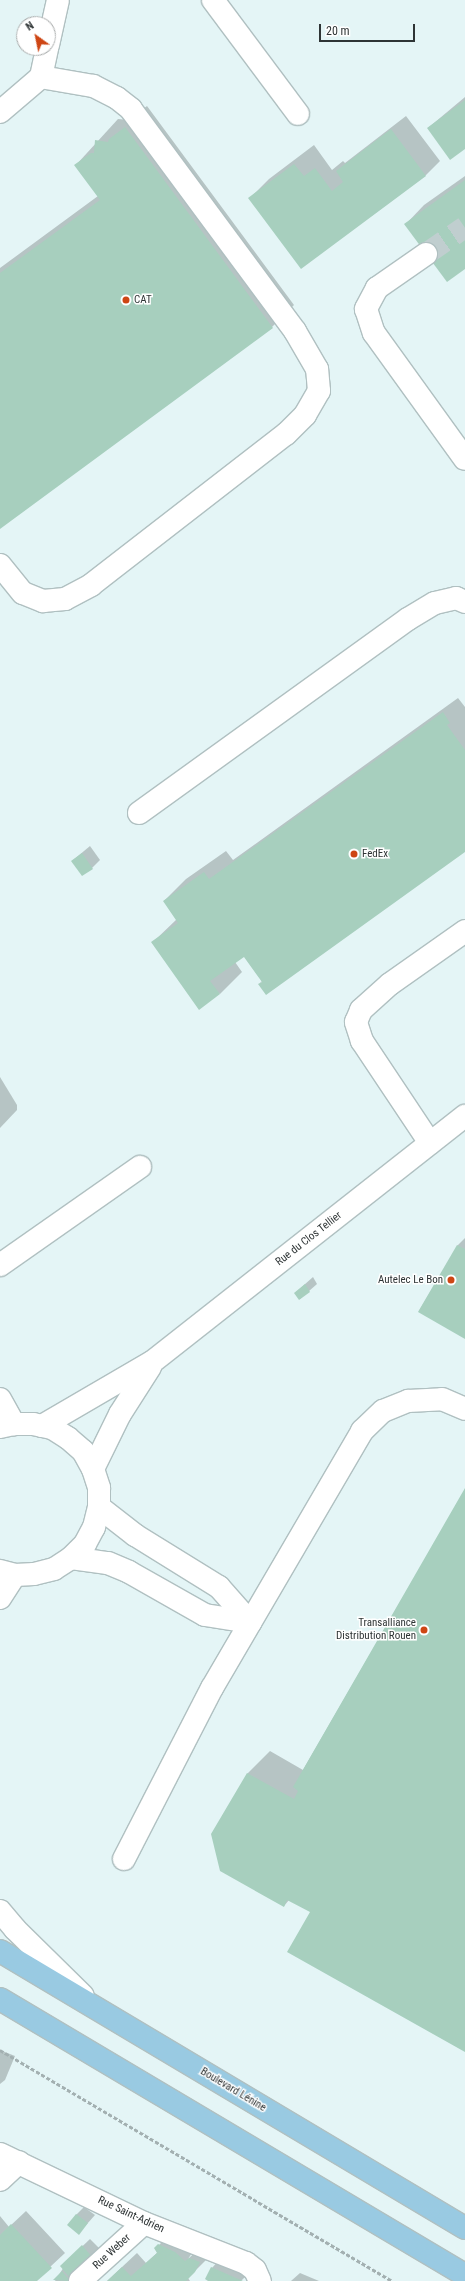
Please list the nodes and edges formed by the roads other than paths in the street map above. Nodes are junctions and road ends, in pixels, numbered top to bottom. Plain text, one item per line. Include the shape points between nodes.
1 (58, 0) edge
2 (213, 0) edge
3 (55, 16) edge
4 (46, 56) edge
5 (41, 77) junction
6 (0, 112) edge
7 (298, 114) dead end
8 (426, 254) tunnel mouth
9 (465, 459) edge
10 (0, 565) edge
11 (465, 602) edge
12 (139, 813) dead end
13 (465, 931) edge
14 (465, 1116) edge
15 (430, 1143) junction
16 (140, 1167) dead end
17 (0, 1265) edge
18 (152, 1362) junction
19 (0, 1398) edge
20 (465, 1409) edge
21 (7, 1425) edge
22 (42, 1426) junction
23 (93, 1469) junction
24 (99, 1507) junction
25 (71, 1558) junction
26 (7, 1573) edge
27 (0, 1598) edge
28 (250, 1622) junction
29 (124, 1859) dead end
30 (0, 1911) edge
31 (0, 1951) edge
32 (0, 1999) edge
33 (94, 2007) junction
34 (10, 2158) edge
35 (0, 2180) edge
36 (144, 2223) junction
37 (465, 2228) edge
38 (465, 2275) edge
39 (260, 2279) edge
40 (80, 2281) edge

1 - 3 street
2 - 7 street
4 - 5 street
5 - 6 street
5 - 10 street via 93,86 117,98 131,109 295,331 317,369 318,392 305,415 286,434 92,585 65,599 43,601 23,593
8 - 9 street via 378,288 366,309 374,333
11 - 12 street via 456,598 435,603 408,619
13 - 15 street via 390,984 361,1010 356,1022 362,1041
14 - 15 street, Rue du Clos Tellier
15 - 18 street, Rue du Clos Tellier
16 - 17 street
18 - 22 street, Rue du Clos Tellier
18 - 23 street, Rue du Clos Tellier via 120,1414
19 - 21 street
20 - 28 street via 442,1400 408,1401 382,1411 362,1431
21 - 22 street
22 - 23 street via 68,1438 83,1451
23 - 24 street
24 - 25 street via 94,1527 85,1544
24 - 28 street via 135,1535 219,1587
25 - 26 street via 54,1569 34,1574
25 - 28 street via 108,1563 204,1615
26 - 27 street
28 - 29 street
30 - 33 street
31 - 33 main road, Boulevard Lénine
32 - 38 main road
33 - 37 main road, Boulevard Lénine
34 - 35 street
34 - 36 street, Rue Saint-Adrien
36 - 39 street, Rue Saint-Adrien via 246,2264 256,2270
36 - 40 street, Rue Weber

